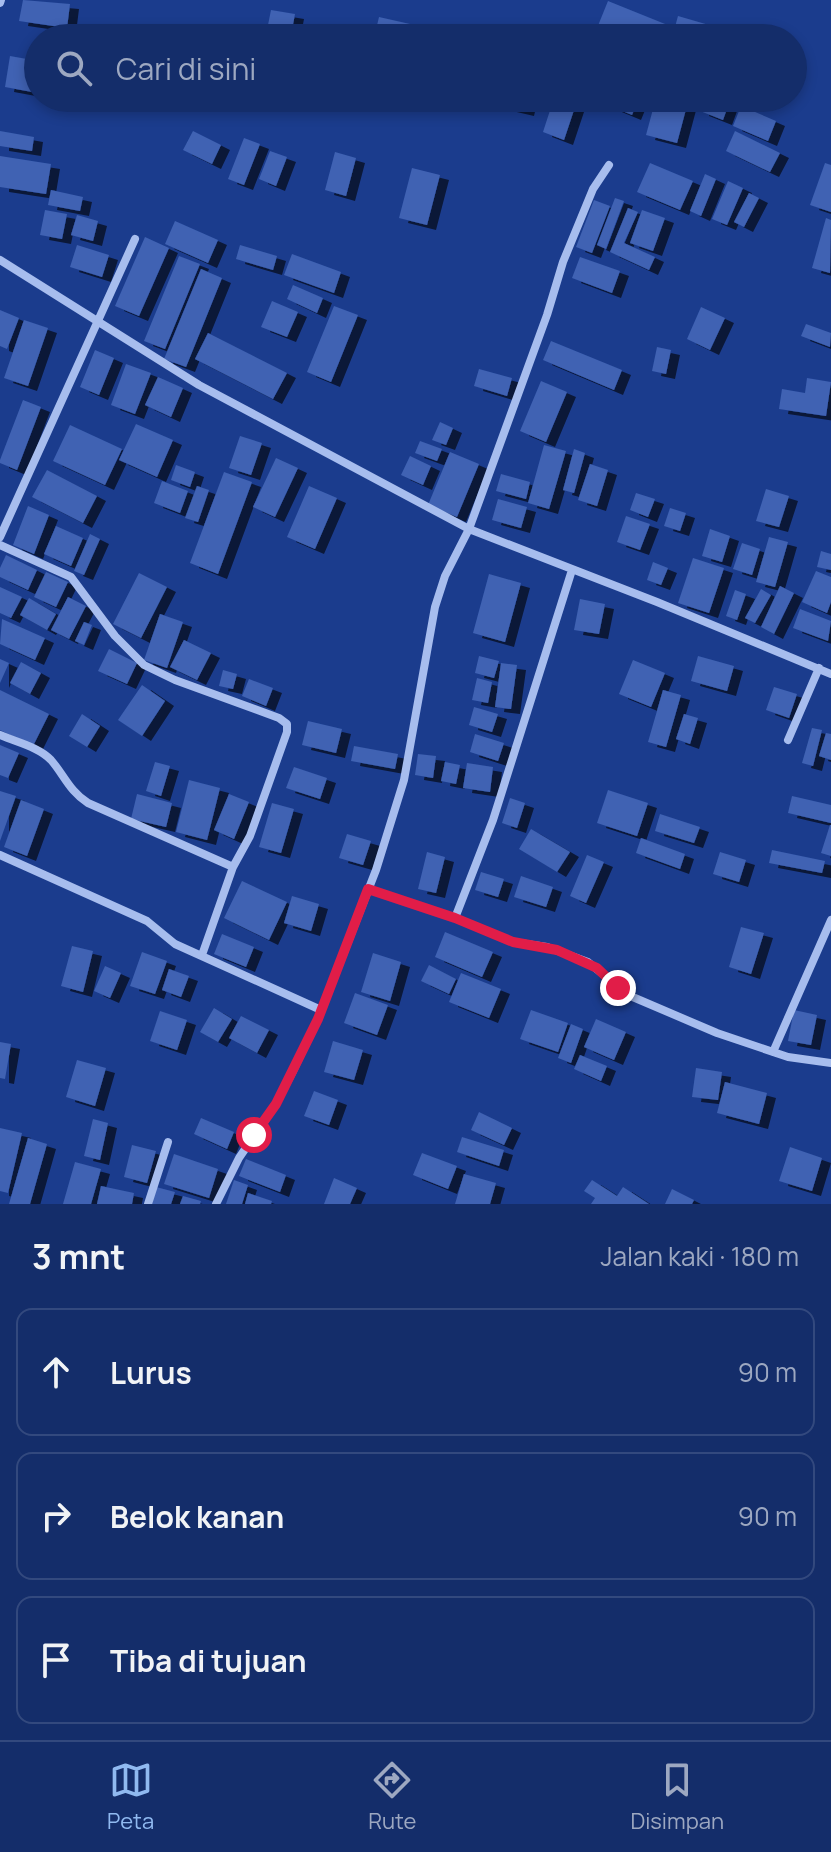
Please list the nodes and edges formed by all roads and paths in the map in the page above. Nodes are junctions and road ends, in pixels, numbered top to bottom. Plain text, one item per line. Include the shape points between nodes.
1 (609, 165) dead end
2 (135, 239) dead end
3 (0, 260) edge
4 (99, 322) junction
5 (469, 529) junction
6 (0, 537) edge
7 (0, 545) edge
8 (572, 570) junction
9 (819, 668) junction
10 (831, 674) edge
11 (0, 735) edge
12 (788, 740) dead end
13 (0, 855) edge
14 (233, 867) junction
15 (368, 889) junction
16 (455, 918) junction
17 (831, 920) edge
18 (202, 955) junction
19 (321, 1010) junction
20 (773, 1052) junction
21 (831, 1063) edge
22 (168, 1142) dead end
23 (148, 1204) edge
24 (216, 1204) edge

1 - 5 street via 593,189 563,262
2 - 4 street
3 - 4 street
4 - 5 street via 199,385
4 - 6 street
5 - 8 street
5 - 15 street via 435,607 404,780
7 - 14 street via 71,577 144,665 287,724 250,836
8 - 9 street
8 - 16 street via 493,820
9 - 10 street
9 - 12 street
11 - 14 street via 49,758 88,803
13 - 18 street via 147,921 175,944
14 - 18 street
15 - 16 street
15 - 19 street
16 - 20 street via 513,942 588,962 628,995
17 - 20 street
18 - 19 street
19 - 24 street via 292,1073
20 - 21 street
22 - 23 street

